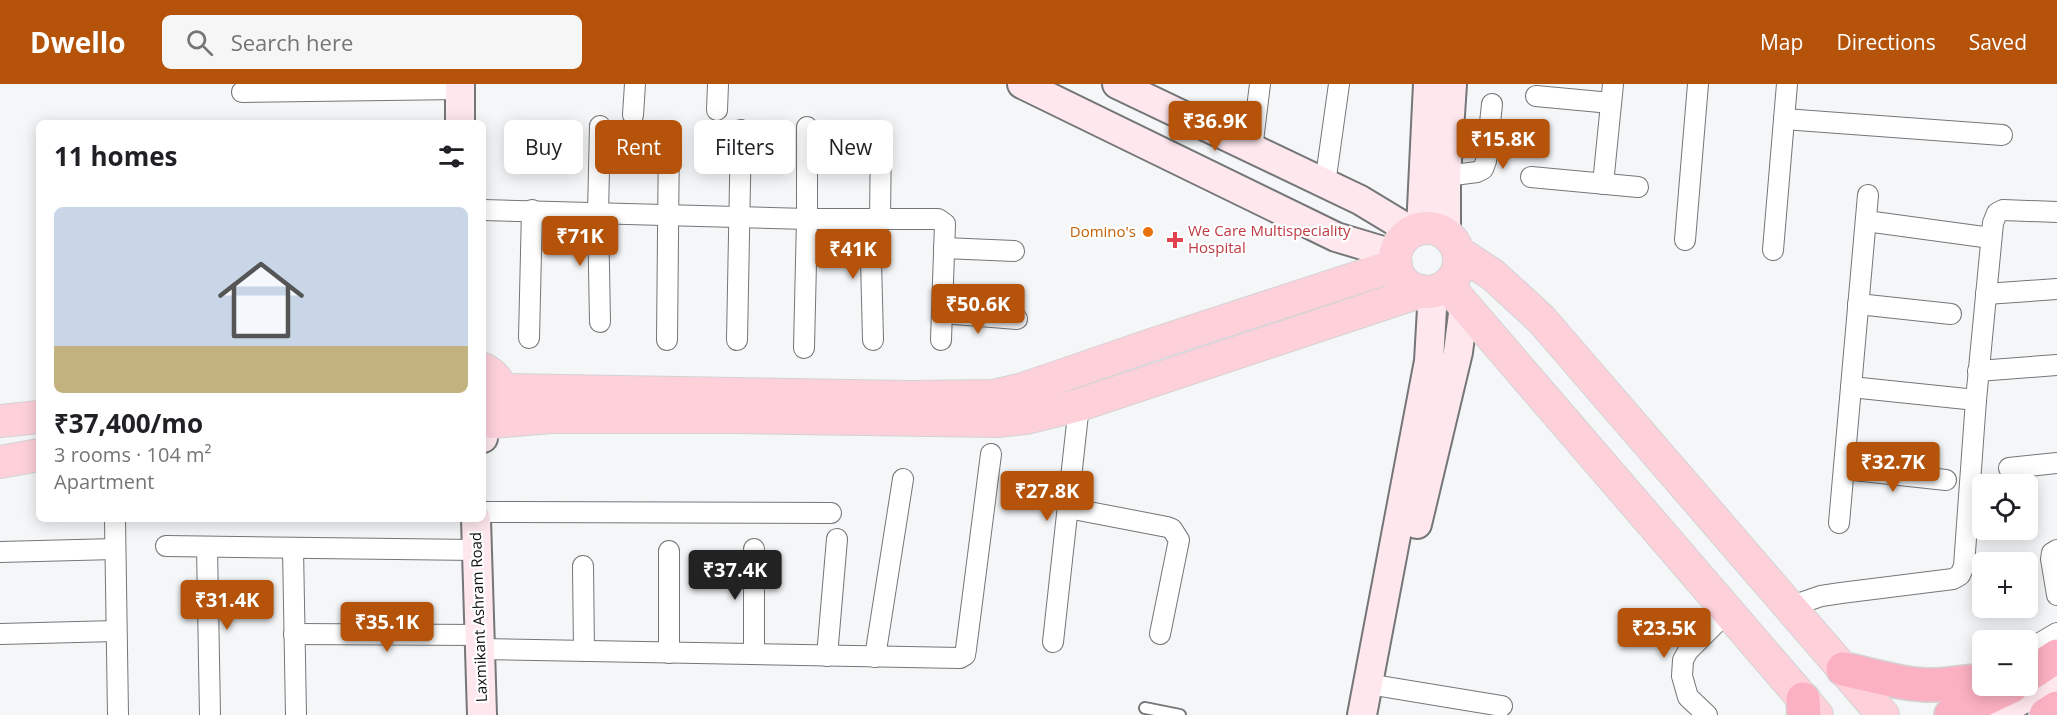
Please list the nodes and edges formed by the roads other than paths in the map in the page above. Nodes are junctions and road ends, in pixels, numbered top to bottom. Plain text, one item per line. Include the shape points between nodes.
1 (635, 84) edge
2 (718, 84) edge
3 (1118, 84) edge
4 (1260, 84) edge
5 (1339, 84) edge
6 (1428, 84) edge
7 (1452, 84) edge
8 (1698, 84) edge
9 (1787, 84) edge
10 (460, 87) edge
11 (1037, 88) edge
12 (242, 92) dead end
13 (1612, 94) edge
14 (1536, 96) dead end
15 (1492, 104) dead end
16 (717, 111) dead end
17 (633, 115) dead end
18 (1784, 119) junction
19 (460, 120) edge
20 (2002, 135) dead end
21 (1252, 149) junction
22 (599, 174) edge
23 (669, 174) edge
24 (740, 174) edge
25 (807, 174) edge
26 (879, 174) edge
27 (1446, 176) junction
28 (1532, 177) dead end
29 (1325, 184) junction
30 (1604, 184) junction
31 (1638, 188) dead end
32 (1868, 195) dead end
33 (486, 210) edge
34 (532, 210) junction
35 (2057, 212) edge
36 (598, 213) junction
37 (669, 216) junction
38 (738, 218) junction
39 (807, 219) junction
40 (875, 220) junction
41 (1866, 221) junction
42 (1991, 238) junction
43 (1685, 240) dead end
44 (1422, 244) junction
45 (944, 249) junction
46 (1773, 250) dead end
47 (1014, 251) dead end
48 (2057, 289) edge
49 (1441, 293) junction
50 (1986, 294) junction
51 (1858, 304) junction
52 (942, 313) junction
53 (1952, 314) dead end
54 (1017, 319) dead end
55 (600, 322) dead end
56 (529, 338) dead end
57 (667, 340) dead end
58 (737, 340) dead end
59 (873, 340) dead end
60 (941, 340) dead end
61 (804, 348) dead end
62 (2057, 365) edge
63 (1978, 371) junction
64 (493, 380) edge
65 (1851, 387) junction
66 (1976, 400) junction
67 (1079, 405) junction
68 (36, 417) edge
69 (0, 421) edge
70 (486, 429) edge
71 (991, 454) dead end
72 (36, 456) edge
73 (0, 462) edge
74 (2057, 463) edge
75 (2009, 468) dead end
76 (1844, 469) junction
77 (903, 479) dead end
78 (1946, 480) dead end
79 (1068, 508) junction
80 (486, 512) edge
81 (831, 513) dead end
82 (115, 522) edge
83 (476, 522) edge
84 (1839, 523) dead end
85 (837, 539) dead end
86 (166, 546) dead end
87 (207, 547) junction
88 (293, 548) junction
89 (115, 549) junction
90 (754, 549) dead end
91 (476, 550) junction
92 (2057, 550) edge
93 (669, 551) dead end
94 (0, 552) edge
95 (583, 566) dead end
96 (2057, 595) edge
97 (1789, 607) junction
98 (1727, 612) junction
99 (116, 631) junction
100 (2057, 633) edge
101 (0, 634) edge
102 (294, 634) junction
103 (1160, 634) dead end
104 (480, 642) junction
105 (1053, 642) dead end
106 (2038, 644) edge
107 (584, 651) junction
108 (669, 652) junction
109 (754, 654) junction
110 (827, 656) junction
111 (2057, 656) edge
112 (875, 657) junction
113 (2038, 665) edge
114 (1843, 669) junction
115 (2057, 680) edge
116 (1972, 684) edge
117 (1378, 686) junction
118 (1979, 696) edge
119 (1502, 706) dead end
120 (1145, 708) dead end
121 (2057, 708) edge
122 (1808, 710) edge
123 (118, 715) edge
124 (210, 715) edge
125 (296, 715) edge
126 (482, 715) edge
127 (1180, 715) edge
128 (1362, 715) edge
129 (1380, 715) edge
130 (1707, 715) edge
131 (1883, 715) edge
132 (1951, 715) edge
133 (1995, 715) edge
134 (2046, 715) edge

1 - 17 street
2 - 16 street
3 - 21 street
4 - 21 street
5 - 29 street
6 - 44 street
7 - 27 street
8 - 43 street
9 - 18 street
10 - 12 street
10 - 19 street
11 - 44 street via 1336,237
13 - 14 street
13 - 30 street
15 - 27 street via 1483,169
18 - 20 street
18 - 46 street
21 - 29 street
22 - 36 street
23 - 37 street
24 - 38 street
25 - 39 street
26 - 40 street
27 - 44 street
28 - 30 street
29 - 44 street via 1360,201
30 - 31 street
32 - 41 street
33 - 34 street
34 - 36 street
34 - 56 street
35 - 42 street via 2003,210 1996,213
36 - 37 street
36 - 55 street
37 - 38 street
37 - 57 street
38 - 39 street
38 - 58 street
39 - 40 street
39 - 61 street
40 - 45 street via 942,221
40 - 59 street
41 - 42 street
41 - 51 street
42 - 50 street
44 - 49 main road via 1458,270
44 - 49 main road via 1399,274 1404,282
44 - 64 main road via 1154,344 993,396 909,397
44 - 97 main road via 1493,275 1541,319
45 - 47 street
45 - 52 street
48 - 50 street
49 - 67 main road
49 - 98 main road
49 - 117 street via 1458,352
50 - 63 street
51 - 53 street
51 - 65 street
52 - 54 street
52 - 60 street
62 - 63 street
63 - 66 street
64 - 70 main road via 503,402
65 - 66 street
65 - 76 street
66 - 97 street via 1964,566 1960,574 1953,579 1821,596
67 - 70 main road via 996,421 550,417
67 - 79 street
68 - 69 main road
71 - 112 street via 965,655
72 - 73 main road
74 - 75 street
76 - 78 street
76 - 84 street
77 - 112 street
79 - 103 street via 1167,527 1176,534 1179,540
79 - 105 street
80 - 81 street
82 - 89 street
83 - 91 street, Laxmikant Ashram Road
85 - 110 street
86 - 87 street
87 - 88 street
87 - 124 street
88 - 91 street
88 - 102 street
89 - 94 street
89 - 99 street
90 - 109 street
91 - 104 street, Laxmikant Ashram Road
92 - 96 street via 2051,559
93 - 108 street
95 - 107 street
97 - 114 main road
98 - 122 main road
98 - 130 street via 1683,660 1682,676 1688,697
99 - 101 street
99 - 123 street
100 - 106 street
102 - 104 street
102 - 125 street
104 - 107 street
104 - 126 street, Laxmikant Ashram Road
107 - 108 street
108 - 109 street
109 - 110 street
110 - 112 street
111 - 113 highway
114 - 116 highway via 1918,684
114 - 131 main road
115 - 133 street
117 - 119 street
117 - 128 street
117 - 129 street
118 - 132 highway
120 - 127 lane
121 - 134 highway

